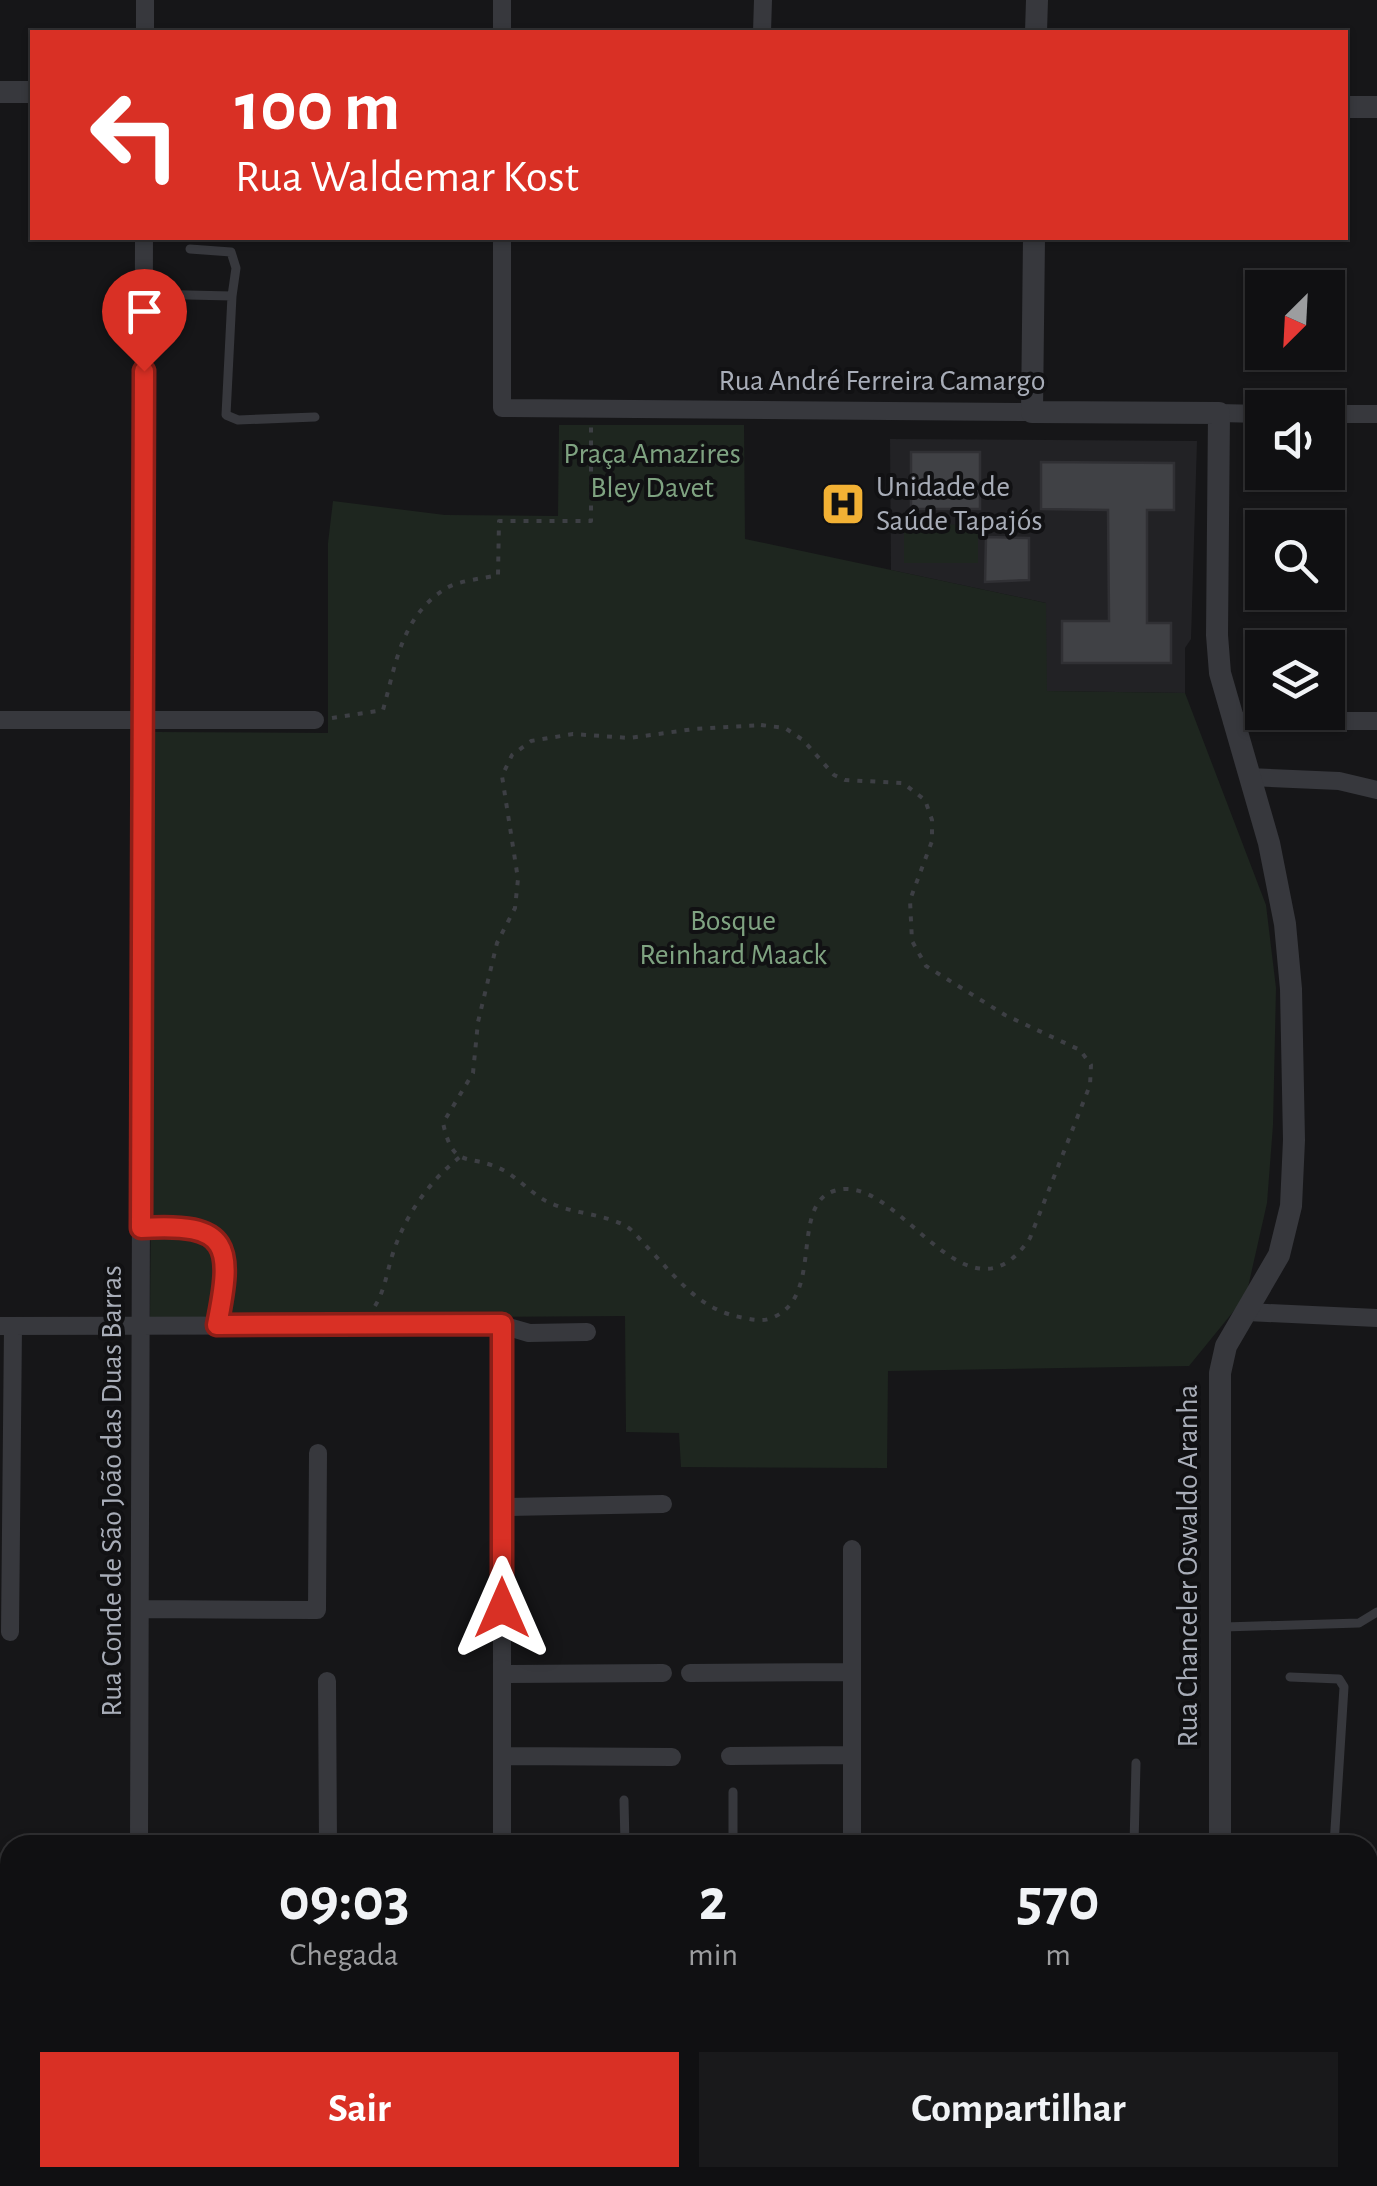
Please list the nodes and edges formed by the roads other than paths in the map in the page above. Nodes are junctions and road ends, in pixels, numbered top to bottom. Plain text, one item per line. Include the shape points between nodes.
1 (145, 0) edge
2 (502, 0) edge
3 (763, 0) edge
4 (1037, 0) edge
5 (145, 30) edge
6 (502, 30) edge
7 (762, 30) edge
8 (1036, 30) edge
9 (0, 92) edge
10 (30, 92) edge
11 (1348, 107) edge
12 (1377, 107) edge
13 (144, 240) edge
14 (502, 240) edge
15 (1034, 240) edge
16 (190, 248) dead end
17 (144, 294) junction
18 (232, 296) junction
19 (1032, 412) junction
20 (1219, 413) junction
21 (1245, 414) edge
22 (1345, 414) edge
23 (1377, 414) edge
24 (315, 416) dead end
25 (0, 720) edge
26 (142, 720) junction
27 (315, 720) road end
28 (1232, 721) junction
29 (1377, 721) edge
30 (1249, 776) junction
31 (1377, 790) edge
32 (141, 1228) junction
33 (1247, 1312) junction
34 (1377, 1318) edge
35 (502, 1324) junction
36 (217, 1325) junction
37 (6, 1326) edge
38 (140, 1326) junction
39 (587, 1332) dead end
40 (318, 1452) dead end
41 (663, 1504) dead end
42 (502, 1508) junction
43 (852, 1549) dead end
44 (140, 1609) junction
45 (1377, 1612) edge
46 (1221, 1628) junction
47 (10, 1632) dead end
48 (852, 1672) junction
49 (662, 1673) dead end
50 (502, 1674) junction
51 (690, 1674) dead end
52 (1290, 1677) dead end
53 (327, 1682) dead end
54 (852, 1754) junction
55 (502, 1756) junction
56 (730, 1756) dead end
57 (672, 1757) dead end
58 (1136, 1763) dead end
59 (733, 1792) dead end
60 (624, 1800) dead end
61 (139, 1835) edge
62 (328, 1835) edge
63 (502, 1835) edge
64 (625, 1835) edge
65 (733, 1835) edge
66 (852, 1835) edge
67 (1134, 1835) edge
68 (1220, 1835) edge
69 (1335, 1835) edge

1 - 5 street
2 - 6 street
3 - 7 street
4 - 8 street
9 - 10 street
11 - 12 street
13 - 17 street, Rua Conde de São João das Duas Barras
14 - 19 street, Rua André Ferreira Camargo via 502,408
15 - 19 street
16 - 18 lane via 231,252
17 - 18 lane
17 - 26 street, Rua Conde de São João das Duas Barras
18 - 24 lane via 226,415
19 - 20 street, Rua André Ferreira Camargo
20 - 21 street, Rua André Ferreira Camargo
20 - 28 street, Rua Chanceler Oswaldo Aranha via 1218,654
22 - 23 street
25 - 26 street
26 - 27 street
26 - 32 street, Rua Conde de São João das Duas Barras
28 - 29 street
28 - 30 street, Rua Chanceler Oswaldo Aranha
30 - 31 street
30 - 33 street, Rua Chanceler Oswaldo Aranha via 1278,880 1290,959 1294,1172 1279,1255
32 - 36 lane via 178,1225 222,1247 225,1286
32 - 38 street, Rua Conde de São João das Duas Barras
33 - 34 street
33 - 46 street, Rua Chanceler Oswaldo Aranha via 1226,1346 1220,1373
35 - 36 street
35 - 39 street via 529,1333
35 - 42 street
36 - 38 street
37 - 38 street
37 - 47 street
38 - 44 street, Rua Conde de São João das Duas Barras
40 - 44 street via 317,1610
41 - 42 street
42 - 50 street
43 - 48 street
44 - 61 street, Rua Conde de São João das Duas Barras
45 - 46 lane via 1359,1623
46 - 68 street, Rua Chanceler Oswaldo Aranha
48 - 51 street
48 - 54 street
49 - 50 street
50 - 55 street
52 - 69 lane via 1330,1676 1344,1686
53 - 62 street
54 - 56 street
54 - 66 street
55 - 57 street
55 - 63 street
58 - 67 lane
59 - 65 lane
60 - 64 lane

